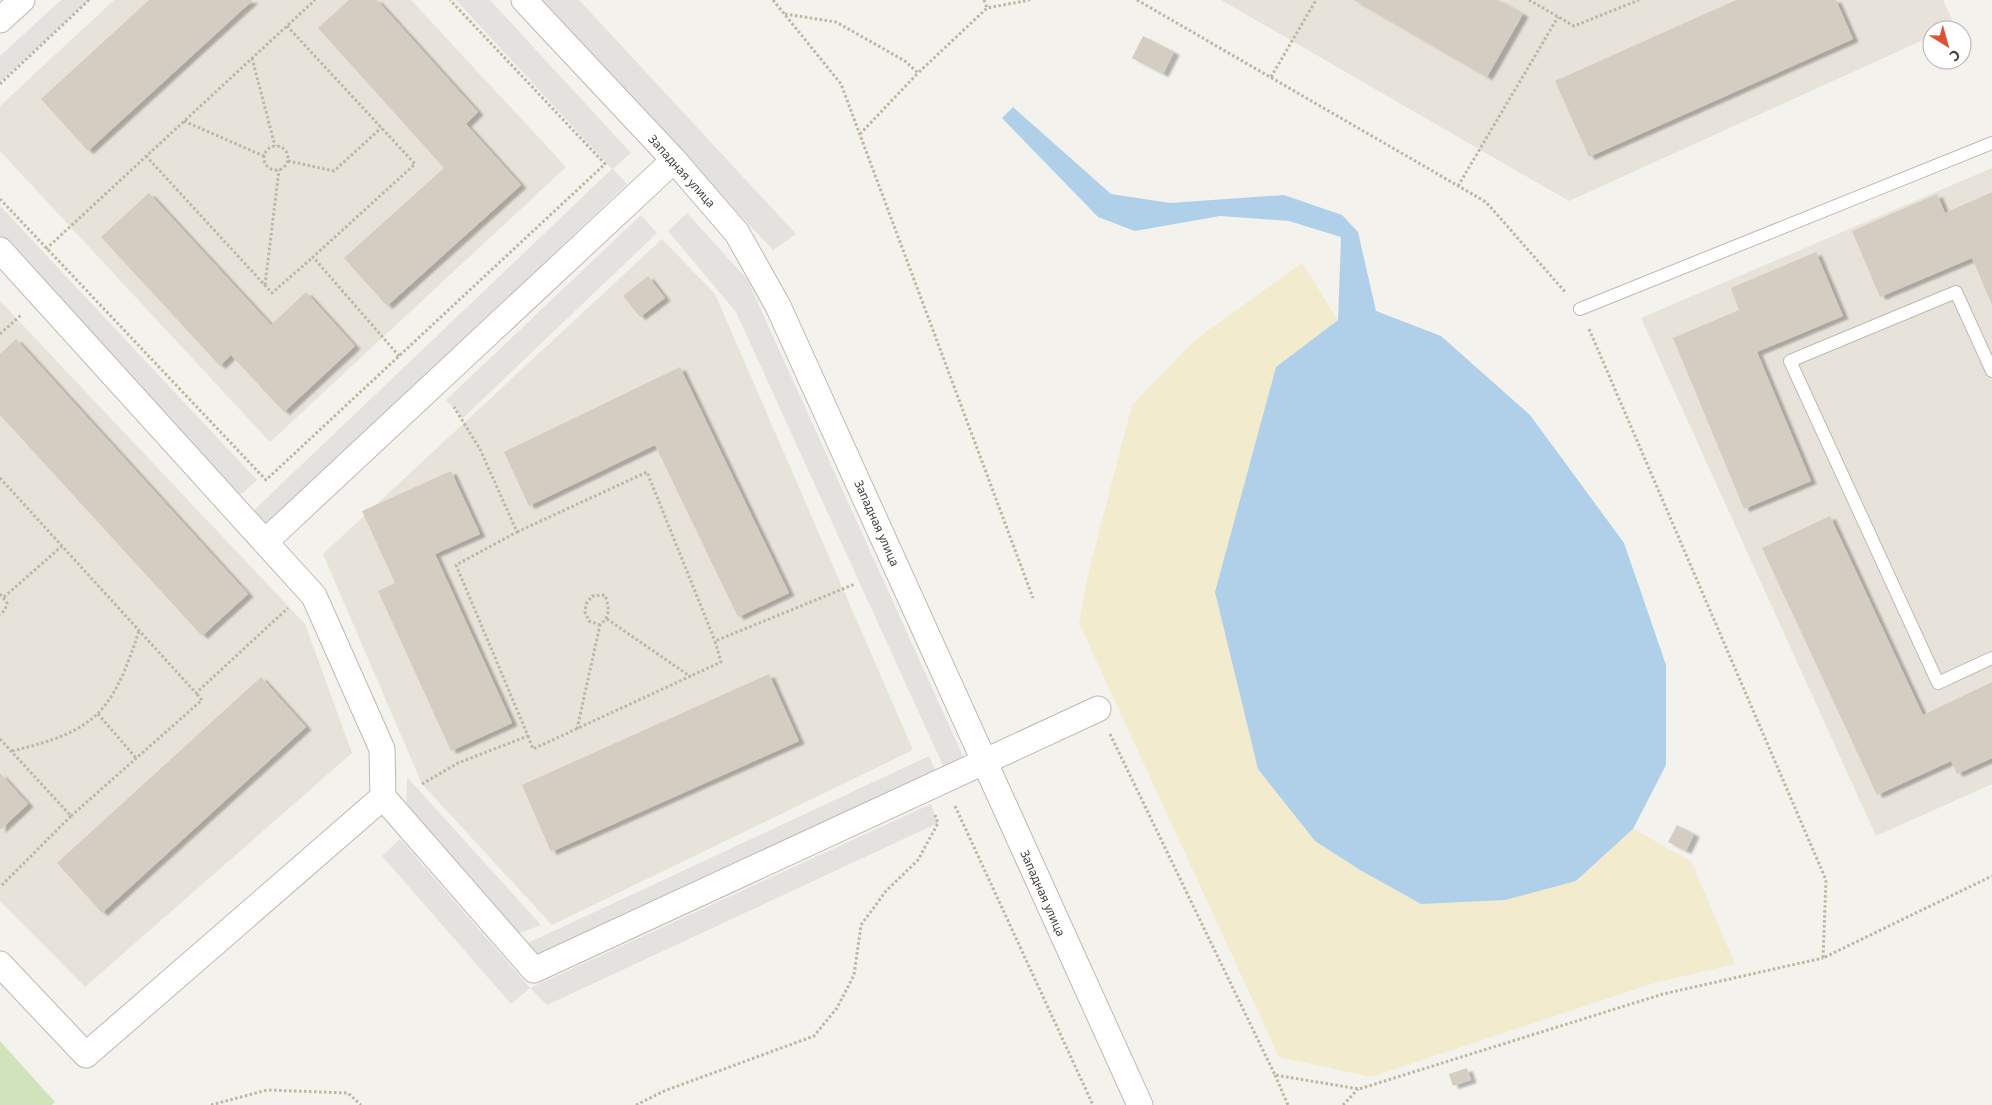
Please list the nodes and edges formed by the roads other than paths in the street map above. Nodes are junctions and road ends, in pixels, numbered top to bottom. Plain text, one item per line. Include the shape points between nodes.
1 (22, 0) edge
2 (524, 0) edge
3 (0, 20) edge
4 (1992, 143) edge
5 (674, 160) junction
6 (0, 250) edge
7 (1580, 309) road end
8 (1992, 371) edge
9 (266, 541) junction
10 (1992, 658) edge
11 (1098, 709) road end
12 (985, 760) junction
13 (383, 797) junction
14 (0, 964) edge
15 (1140, 1105) edge

1 - 3 street
2 - 5 street, Западная улица
4 - 7 lane
5 - 9 street
5 - 12 street, Западная улица via 736,234 778,306
6 - 9 street
8 - 10 lane via 1956,292 1790,361 1938,683
9 - 13 street via 314,596 382,748
11 - 12 street
12 - 13 street via 534,970
12 - 15 street, Западная улица
13 - 14 street via 86,1055

